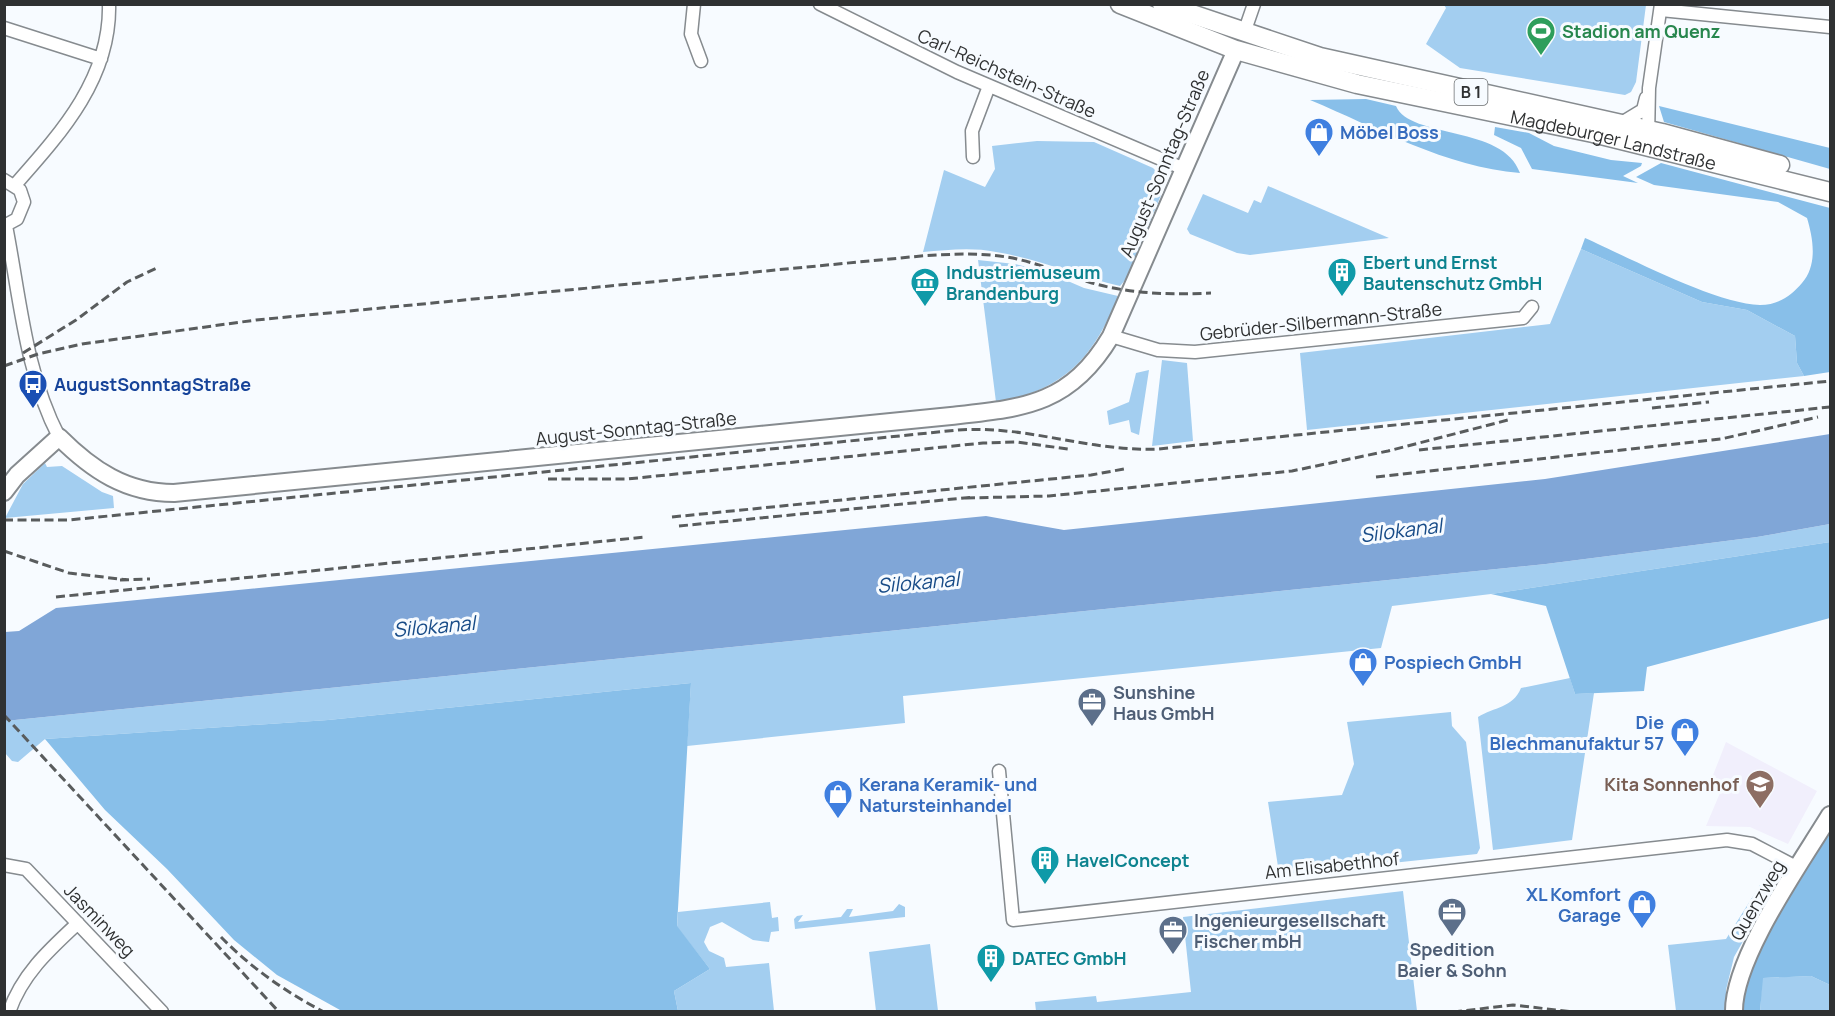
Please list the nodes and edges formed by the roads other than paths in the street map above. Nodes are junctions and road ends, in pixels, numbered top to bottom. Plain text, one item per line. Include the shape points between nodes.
1 (110, 4) edge
2 (694, 4) edge
3 (820, 4) edge
4 (1120, 4) edge
5 (1162, 4) edge
6 (1254, 4) edge
7 (1661, 7) edge
8 (1830, 27) edge
9 (4, 28) edge
10 (1240, 41) junction
11 (102, 59) junction
12 (701, 61) dead end
13 (989, 86) junction
14 (1649, 88) junction
15 (1620, 124) junction
16 (1648, 139) junction
17 (972, 157) dead end
18 (1182, 168) junction
19 (1830, 181) edge
20 (10, 183) edge
21 (1830, 192) edge
22 (5, 226) edge
23 (1532, 307) dead end
24 (1111, 336) junction
25 (60, 437) junction
26 (4, 492) edge
27 (999, 771) dead end
28 (1830, 815) edge
29 (4, 865) edge
30 (1798, 868) junction
31 (78, 923) junction
32 (9, 1011) edge
33 (162, 1011) edge
34 (1734, 1011) edge

1 - 11 street
2 - 12 street via 691,34
3 - 13 street, Carl-Reichstein-Straße
4 - 10 main road, Magdeburger Landstraße / B 1
5 - 10 main road, Magdeburger Landstraße / B 1
6 - 10 street
7 - 8 street
7 - 14 street
9 - 11 street
10 - 15 main road, Magdeburger Landstraße / B 1
10 - 16 main road, Magdeburger Landstraße / B 1 via 1357,84
10 - 18 street, August-Sonntag-Straße
11 - 20 street via 77,111
13 - 17 street via 972,131
13 - 18 street, Carl-Reichstein-Straße
14 - 15 street via 1643,110
14 - 16 street
15 - 16 main road, Magdeburger Landstraße / B 1
16 - 19 main road, Magdeburger Landstraße / B 1 via 1780,165
16 - 21 main road, Magdeburger Landstraße / B 1
18 - 24 street, August-Sonntag-Straße
20 - 22 street via 23,197 22,208 17,219
22 - 25 street, August-Sonntag-Straße via 35,377
23 - 24 street, Gebrüder-Silbermann-Straße via 1523,318 1195,352 1158,350
24 - 25 street, August-Sonntag-Straße via 1090,368 1065,389 1039,402 1007,410 185,492 152,493 120,483 93,468
25 - 26 street via 17,475
27 - 30 street, Am Elisabethhof via 1013,920 1727,840 1752,844
28 - 30 street, Quenzweg
29 - 31 street, Jasminweg via 26,869
30 - 34 street, Quenzweg via 1745,959 1734,996
31 - 32 street via 39,960
31 - 33 street, Jasminweg

